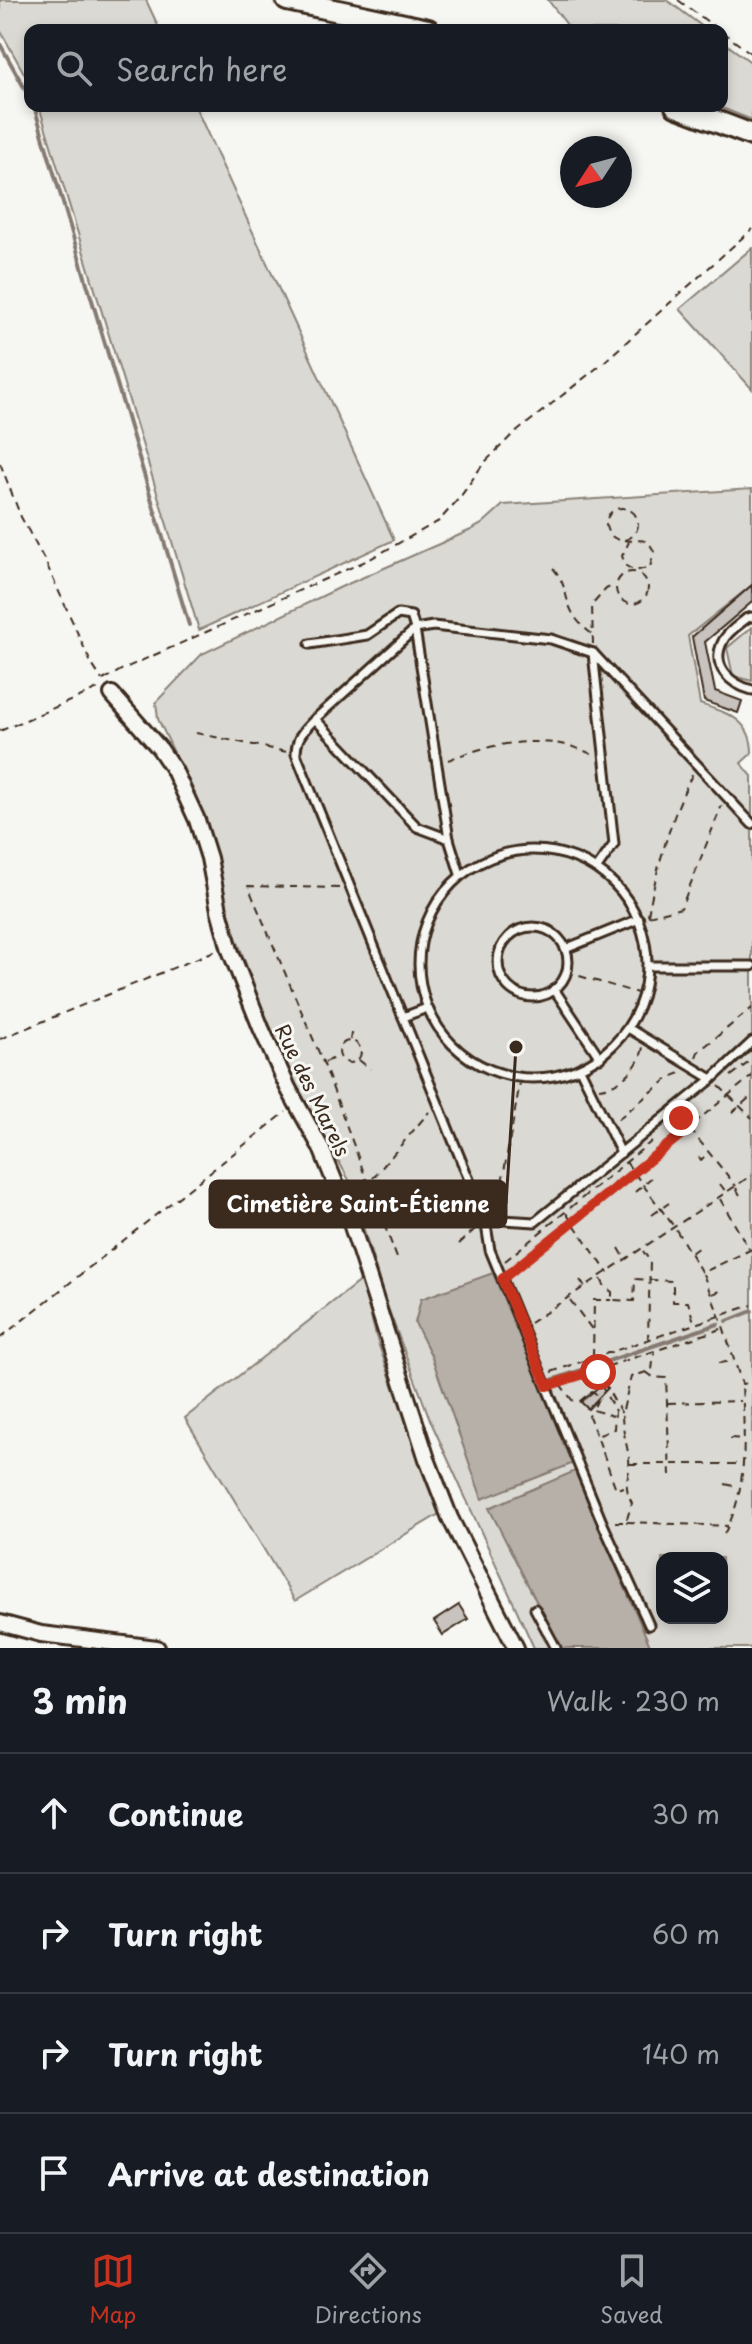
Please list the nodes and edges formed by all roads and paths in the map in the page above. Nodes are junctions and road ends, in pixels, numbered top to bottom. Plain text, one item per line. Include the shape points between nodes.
1 (287, 0) edge
2 (678, 0) edge
3 (306, 2) edge
4 (402, 24) edge
5 (711, 24) edge
6 (728, 36) edge
7 (752, 54) edge
8 (692, 112) edge
9 (752, 135) edge
10 (752, 229) edge
11 (0, 463) edge
12 (626, 541) junction
13 (553, 568) dead end
14 (631, 571) junction
15 (616, 584) junction
16 (752, 617) edge
17 (415, 629) junction
18 (593, 635) junction
19 (310, 644) dead end
20 (593, 653) junction
21 (103, 680) junction
22 (752, 690) edge
23 (112, 694) dead end
24 (315, 719) junction
25 (0, 731) edge
26 (196, 733) dead end
27 (296, 754) junction
28 (605, 761) junction
29 (437, 765) junction
30 (697, 765) junction
31 (726, 796) junction
32 (752, 824) edge
33 (449, 839) junction
34 (597, 868) junction
35 (460, 874) junction
36 (350, 888) junction
37 (643, 917) junction
38 (229, 946) junction
39 (565, 949) junction
40 (648, 966) junction
41 (752, 966) edge
42 (566, 972) junction
43 (554, 989) junction
44 (644, 995) junction
45 (427, 1008) junction
46 (403, 1017) junction
47 (352, 1027) dead end
48 (628, 1028) junction
49 (644, 1038) junction
50 (0, 1039) edge
51 (350, 1041) junction
52 (752, 1042) edge
53 (340, 1056) junction
54 (600, 1058) junction
55 (358, 1060) junction
56 (752, 1060) edge
57 (323, 1062) junction
58 (370, 1069) dead end
59 (580, 1069) junction
60 (752, 1076) edge
61 (521, 1077) junction
62 (730, 1077) dead end
63 (712, 1079) junction
64 (590, 1089) junction
65 (728, 1095) junction
66 (750, 1097) dead end
67 (437, 1102) junction
68 (297, 1104) junction
69 (738, 1105) junction
70 (732, 1113) dead end
71 (681, 1118) dead end
72 (752, 1118) edge
73 (689, 1128) junction
74 (621, 1153) junction
75 (709, 1153) junction
76 (699, 1157) dead end
77 (626, 1163) junction
78 (634, 1172) junction
79 (752, 1175) edge
80 (651, 1178) dead end
81 (368, 1184) junction
82 (720, 1184) dead end
83 (643, 1186) junction
84 (736, 1187) junction
85 (635, 1192) dead end
86 (727, 1193) junction
87 (741, 1197) dead end
88 (719, 1199) junction
89 (669, 1203) dead end
90 (661, 1209) junction
91 (566, 1212) junction
92 (652, 1215) dead end
93 (485, 1219) junction
94 (573, 1221) junction
95 (675, 1228) junction
96 (459, 1244) dead end
97 (699, 1247) dead end
98 (619, 1248) dead end
99 (751, 1249) edge
100 (643, 1250) junction
101 (690, 1253) junction
102 (397, 1258) dead end
103 (627, 1261) junction
104 (497, 1265) junction
105 (608, 1273) junction
106 (702, 1273) junction
107 (600, 1278) junction
108 (502, 1279) junction
109 (580, 1280) dead end
110 (650, 1280) junction
111 (585, 1288) junction
112 (720, 1291) dead end
113 (711, 1295) junction
114 (569, 1299) junction
115 (612, 1300) junction
116 (752, 1305) edge
117 (719, 1315) junction
118 (695, 1323) junction
119 (522, 1328) junction
120 (724, 1328) junction
121 (595, 1333) junction
122 (0, 1338) edge
123 (648, 1339) junction
124 (654, 1352) junction
125 (593, 1358) junction
126 (735, 1360) junction
127 (719, 1363) dead end
128 (595, 1371) junction
129 (646, 1371) junction
130 (542, 1375) junction
131 (752, 1382) edge
132 (559, 1383) junction
133 (742, 1384) junction
134 (547, 1386) junction
135 (743, 1401) junction
136 (666, 1403) junction
137 (593, 1410) junction
138 (622, 1414) junction
139 (615, 1416) junction
140 (597, 1436) junction
141 (730, 1438) dead end
142 (744, 1439) junction
143 (670, 1462) junction
144 (629, 1464) junction
145 (743, 1464) junction
146 (670, 1475) dead end
147 (725, 1484) dead end
148 (624, 1487) junction
149 (739, 1487) junction
150 (602, 1522) junction
151 (626, 1522) junction
152 (729, 1526) junction
153 (724, 1534) dead end
154 (535, 1609) dead end
155 (0, 1623) edge
156 (649, 1625) dead end
157 (157, 1648) edge
158 (516, 1648) edge
159 (556, 1648) edge

1 - 3 street
2 - 5 path
3 - 4 street
6 - 7 path
8 - 9 street
10 - 21 path via 603,363 510,437 439,521 368,560
11 - 21 path via 21,517
12 - 12 path via 637,531 638,521 628,509 617,508 606,525 614,538
12 - 14 path via 622,556
12 - 14 path via 645,540 654,552 650,567
13 - 18 path via 569,610
14 - 15 path
14 - 15 path via 646,581 643,600 624,603
15 - 18 path via 592,605
16 - 22 lane via 723,640 720,651 728,679
17 - 19 lane via 411,616 398,614 367,635
17 - 20 lane via 433,626 551,639
17 - 24 lane
17 - 29 lane
18 - 20 path
20 - 28 lane
20 - 30 lane
21 - 25 path via 106,687
23 - 38 street, Rue des Marels via 160,749 187,795 209,858
24 - 27 lane via 296,742
24 - 33 lane via 417,827
26 - 27 path
27 - 36 lane
28 - 29 path via 586,751 541,742 476,749
28 - 34 lane via 614,844
29 - 33 lane
30 - 31 lane
30 - 37 path
31 - 32 lane
31 - 37 path via 681,908
33 - 35 lane
34 - 35 lane via 564,853 528,849 492,856
34 - 37 lane
35 - 45 lane via 436,902 422,936 418,972
36 - 46 lane
36 - 57 path via 248,886
37 - 39 lane
37 - 40 lane
38 - 50 path
38 - 68 street, Rue des Marels
39 - 42 lane
39 - 43 lane via 545,929 526,928 509,937 499,953 503,981 518,993 536,997
40 - 41 lane
40 - 44 lane
42 - 43 lane
42 - 44 path
43 - 54 lane
44 - 48 lane
45 - 46 lane
45 - 61 lane via 446,1039 474,1062
46 - 67 lane
47 - 51 path
48 - 49 lane
48 - 54 lane
49 - 63 lane
49 - 64 path via 639,1065 610,1088
51 - 53 path via 341,1046
51 - 55 path via 360,1050
52 - 63 lane
53 - 55 path via 348,1063
53 - 57 path
54 - 59 lane
55 - 58 path
56 - 62 path
57 - 81 path
59 - 61 lane via 545,1078
59 - 64 lane
60 - 65 path
61 - 93 path via 500,1194
63 - 65 path
63 - 74 lane
64 - 74 lane
65 - 69 path
65 - 73 path
66 - 69 path
67 - 81 path
67 - 93 lane
68 - 122 path
68 - 158 street, Rue des Marels via 349,1217 444,1503
69 - 70 path
69 - 72 path
71 - 73 path
73 - 75 path
73 - 78 path
74 - 77 path
74 - 93 lane via 535,1222
75 - 76 path
75 - 84 path
77 - 78 path
77 - 91 path
78 - 83 path
78 - 94 path
79 - 84 path
80 - 83 path
81 - 102 path
82 - 86 path
83 - 85 path
83 - 90 path
84 - 86 path
84 - 87 path
86 - 88 path
88 - 95 path
88 - 99 path
89 - 90 path
90 - 92 path
90 - 95 path
91 - 94 path
91 - 104 path
93 - 96 path
93 - 104 lane
94 - 105 path
94 - 108 path
95 - 100 path
95 - 101 path
97 - 101 path
98 - 103 path
99 - 106 path
100 - 103 path
100 - 110 path via 650,1261
101 - 106 path
103 - 105 path
104 - 108 lane
105 - 107 path
106 - 113 path
107 - 111 path
107 - 115 path
108 - 119 lane
109 - 111 path
110 - 115 path via 635,1279 634,1301
110 - 118 path via 673,1281 673,1302 688,1302
110 - 123 path
111 - 114 path
112 - 113 path
113 - 117 path
114 - 119 path
114 - 121 path
115 - 121 path via 594,1300
116 - 117 path
117 - 118 path
117 - 120 path
118 - 123 path
119 - 130 lane
120 - 124 path
120 - 126 path
121 - 125 path
123 - 125 path
124 - 128 path
124 - 129 path via 652,1370
125 - 130 path
126 - 127 path
126 - 133 path
128 - 132 path
128 - 138 path
128 - 139 path
129 - 136 path via 666,1378
129 - 138 path via 631,1377
130 - 134 lane
131 - 133 path
132 - 134 path
132 - 137 path via 572,1400 579,1402 592,1391 599,1396
133 - 135 path
134 - 150 lane
135 - 136 path
135 - 142 path
136 - 143 path
137 - 139 path
137 - 140 path via 589,1416
138 - 144 path
139 - 140 path via 614,1429
140 - 148 path via 616,1489
141 - 142 path
142 - 145 path
143 - 144 path
143 - 145 path
143 - 146 path
144 - 148 path
145 - 149 path
147 - 149 path
148 - 151 path via 632,1503
149 - 152 path
150 - 151 path
150 - 156 lane
151 - 152 path
152 - 153 path
154 - 159 lane
155 - 157 street via 41,1634

